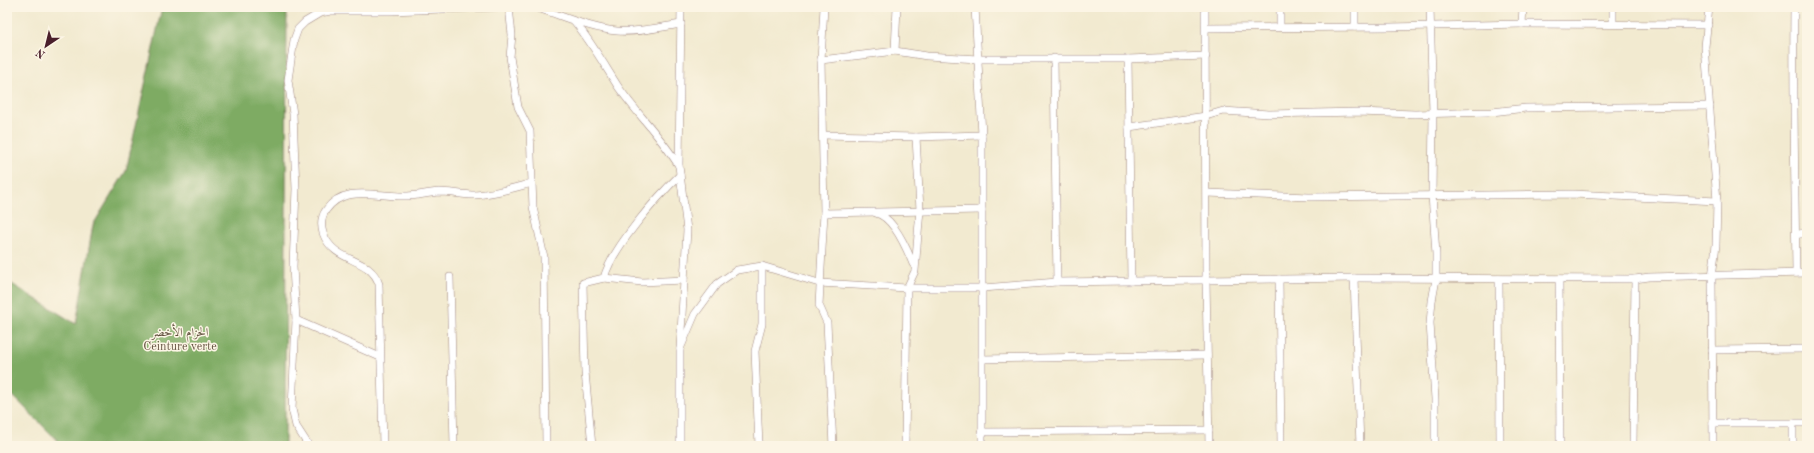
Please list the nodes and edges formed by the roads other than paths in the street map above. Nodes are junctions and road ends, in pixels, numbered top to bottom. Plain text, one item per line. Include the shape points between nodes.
1 (498, 7) edge
2 (509, 7) edge
3 (534, 7) edge
4 (681, 7) edge
5 (824, 7) edge
6 (897, 7) edge
7 (975, 7) edge
8 (1205, 7) edge
9 (1280, 7) edge
10 (1355, 7) edge
11 (1430, 7) edge
12 (1523, 7) edge
13 (1613, 7) edge
14 (1709, 7) edge
15 (1794, 7) edge
16 (575, 22) junction
17 (681, 24) junction
18 (1522, 24) junction
19 (1613, 24) junction
20 (1708, 25) junction
21 (1280, 27) junction
22 (1355, 27) junction
23 (1430, 27) junction
24 (1206, 28) junction
25 (895, 51) junction
26 (1206, 56) junction
27 (1054, 58) junction
28 (978, 59) junction
29 (1128, 59) junction
30 (821, 60) junction
31 (1710, 106) junction
32 (1432, 113) junction
33 (1206, 116) junction
34 (1129, 126) junction
35 (823, 135) junction
36 (982, 135) junction
37 (916, 137) junction
38 (678, 166) junction
39 (680, 175) junction
40 (532, 184) junction
41 (1207, 193) junction
42 (1432, 195) junction
43 (1717, 201) junction
44 (920, 210) junction
45 (982, 210) junction
46 (874, 212) junction
47 (824, 213) junction
48 (1807, 232) edge
49 (1796, 235) junction
50 (762, 266) junction
51 (914, 266) junction
52 (1796, 273) junction
53 (1807, 273) edge
54 (450, 276) dead end
55 (1712, 277) junction
56 (604, 278) junction
57 (1354, 278) junction
58 (1279, 279) junction
59 (1436, 279) junction
60 (1499, 279) junction
61 (1559, 279) junction
62 (1635, 279) junction
63 (684, 280) junction
64 (1206, 280) junction
65 (1131, 281) junction
66 (1057, 282) junction
67 (818, 283) junction
68 (907, 288) junction
69 (983, 288) junction
70 (296, 320) junction
71 (680, 349) junction
72 (1807, 349) edge
73 (1712, 350) junction
74 (1207, 355) junction
75 (380, 356) junction
76 (982, 359) junction
77 (1713, 423) junction
78 (1793, 423) junction
79 (1807, 423) edge
80 (1209, 430) junction
81 (981, 432) junction
82 (309, 446) edge
83 (383, 446) edge
84 (454, 446) edge
85 (546, 446) edge
86 (592, 446) edge
87 (680, 446) edge
88 (759, 446) edge
89 (833, 446) edge
90 (905, 446) edge
91 (982, 446) edge
92 (1209, 446) edge
93 (1281, 446) edge
94 (1360, 446) edge
95 (1435, 446) edge
96 (1500, 446) edge
97 (1560, 446) edge
98 (1633, 446) edge
99 (1713, 446) edge
100 (1794, 446) edge

1 - 70 street via 331,11 320,13 298,29 288,80 293,114 296,189 293,267
2 - 40 street via 512,35 510,58 518,107 530,131
3 - 16 street
4 - 17 street
5 - 30 street
6 - 25 street
7 - 28 street
8 - 24 street
9 - 21 street
10 - 22 street
11 - 23 street
12 - 18 street
13 - 19 street
14 - 20 street
15 - 49 street
16 - 17 street via 617,31
16 - 38 street
17 - 38 street
18 - 19 street
18 - 23 street
19 - 20 street
20 - 31 street via 1706,47
21 - 22 street
21 - 24 street
22 - 23 street
23 - 32 street
24 - 26 street
25 - 28 street
25 - 30 street
26 - 29 street
26 - 33 street
27 - 28 street
27 - 29 street
27 - 66 street
28 - 36 street
29 - 34 street
30 - 35 street
31 - 32 street via 1526,108 1492,112
31 - 43 street
32 - 33 street via 1269,114 1223,111
32 - 42 street
33 - 34 street
33 - 41 street
34 - 65 street
35 - 37 street
35 - 47 street
36 - 37 street
36 - 45 street
37 - 44 street
38 - 39 street
39 - 56 street via 656,200 627,238 607,267
39 - 63 street via 687,230
40 - 75 street via 475,195 440,192 399,196 358,194 341,198 327,209 322,226 328,242 342,256 368,267 378,279
40 - 85 street via 533,207 544,257
41 - 42 street via 1309,197
41 - 64 street
42 - 43 street via 1573,194
42 - 59 street
43 - 55 street
44 - 45 street
44 - 46 street
44 - 51 street
45 - 69 street
46 - 47 street
46 - 51 street via 882,214 905,243
47 - 67 street
48 - 49 street
49 - 52 street
50 - 67 street
50 - 71 street via 737,270 717,284 695,314
50 - 88 street via 762,324 755,351
51 - 68 street via 915,271
52 - 53 street
52 - 55 street
54 - 84 street
55 - 62 street
55 - 73 street
56 - 63 street via 642,282
56 - 86 street via 583,283 585,372
57 - 58 street
57 - 59 street
57 - 94 street
58 - 64 street
58 - 93 street
59 - 60 street
59 - 95 street via 1430,324
60 - 61 street
60 - 96 street
61 - 62 street
61 - 97 street
62 - 98 street
63 - 71 street
64 - 65 street
64 - 74 street
65 - 66 street
66 - 69 street
67 - 68 street
67 - 89 street via 819,305 827,323
68 - 69 street
68 - 90 street
69 - 76 street
70 - 75 street
70 - 82 street via 292,409 296,426
71 - 87 street
72 - 73 street
73 - 77 street
74 - 76 street
74 - 80 street
75 - 83 street
76 - 81 street
77 - 78 street
77 - 99 street
78 - 79 street
78 - 100 street
80 - 81 street
80 - 92 street
81 - 91 street

